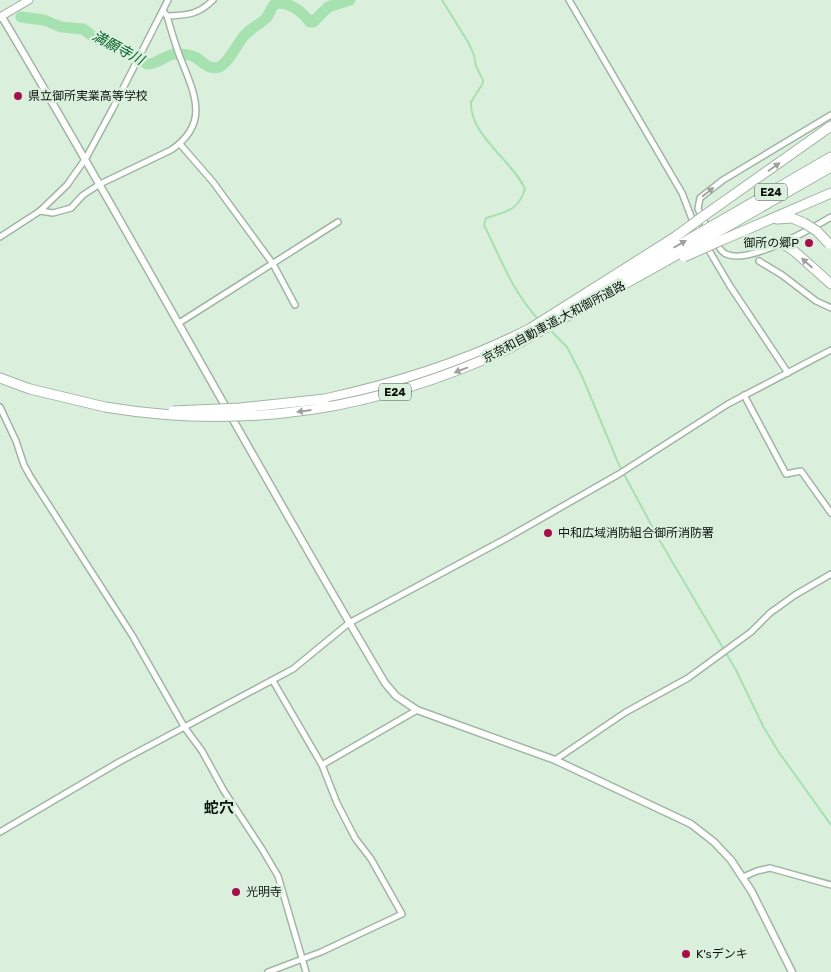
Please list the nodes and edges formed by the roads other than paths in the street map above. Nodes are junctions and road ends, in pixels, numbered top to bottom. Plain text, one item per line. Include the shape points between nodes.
1 (29, 0) edge
2 (168, 0) edge
3 (213, 0) edge
4 (569, 0) edge
5 (163, 11) junction
6 (167, 16) junction
7 (1, 17) edge
8 (831, 116) edge
9 (831, 126) edge
10 (180, 144) junction
11 (831, 157) edge
12 (86, 158) junction
13 (831, 166) edge
14 (100, 184) junction
15 (831, 193) edge
16 (40, 211) junction
17 (831, 217) edge
18 (338, 222) dead end
19 (765, 222) junction
20 (716, 233) junction
21 (0, 237) edge
22 (782, 243) junction
23 (830, 246) edge
24 (759, 261) dead end
25 (272, 264) junction
26 (831, 284) edge
27 (295, 305) dead end
28 (831, 308) edge
29 (179, 323) junction
30 (531, 328) junction
31 (831, 350) edge
32 (788, 373) junction
33 (0, 378) edge
34 (744, 395) junction
35 (0, 407) edge
36 (105, 407) junction
37 (831, 513) edge
38 (831, 574) edge
39 (350, 623) junction
40 (273, 680) junction
41 (417, 710) junction
42 (185, 728) junction
43 (555, 760) junction
44 (322, 765) junction
45 (0, 832) edge
46 (743, 877) junction
47 (831, 885) edge
48 (302, 959) junction
49 (268, 972) edge
50 (306, 972) edge
51 (792, 972) edge

1 - 7 main road
2 - 5 street
3 - 6 street via 197,12
4 - 32 street via 682,193 692,219 730,286
5 - 6 street
5 - 12 street
6 - 10 street via 193,87 196,108 191,131
7 - 12 street
22 -> 8 street via 747,254 724,253 699,214 698,203 700,198 735,172
30 -> 9 highway, bridge via 667,242
10 - 14 street
10 - 25 street via 213,182
11 - 20 highway, 京奈和自動車道;大和御所道路 / E24
12 - 14 street
12 - 16 street via 67,184
13 - 20 highway, 京奈和自動車道;大和御所道路 / E24
14 - 16 street via 71,208
14 - 29 street
15 - 19 highway
16 - 21 street
17 - 22 street
18 - 25 street
19 - 20 highway
19 - 23 highway, bridge via 792,218 817,231
30 -> 20 highway, 京奈和自動車道;大和御所道路 / E24, bridge
20 -> 36 highway, 京奈和自動車道;大和御所道路 / E24, bridge via 668,265 659,266 502,352 443,377 376,397 309,411 242,417 171,416
26 -> 22 highway
24 - 28 street
25 - 27 street
25 - 29 street
29 - 39 street
30 - 36 highway, 京奈和自動車道;大和御所道路 / E24, bridge via 438,369 325,399 206,410
31 - 32 street
32 - 34 street
33 - 36 highway, 京奈和自動車道;大和御所道路 / E24 via 30,389
34 - 37 street via 786,474 801,471
34 - 39 street via 619,474
35 - 42 street via 30,476 132,635
38 - 43 street via 770,613 751,632 688,678 626,712
39 - 40 street
39 - 41 street via 385,683 396,696
40 - 42 street
40 - 44 street
41 - 43 street
41 - 44 street
42 - 45 street
42 - 48 street via 278,876
43 - 46 street via 691,824 714,842
44 - 48 street via 355,838 371,859 402,914
46 - 47 street via 770,868
46 - 51 street
48 - 49 street
48 - 50 street

